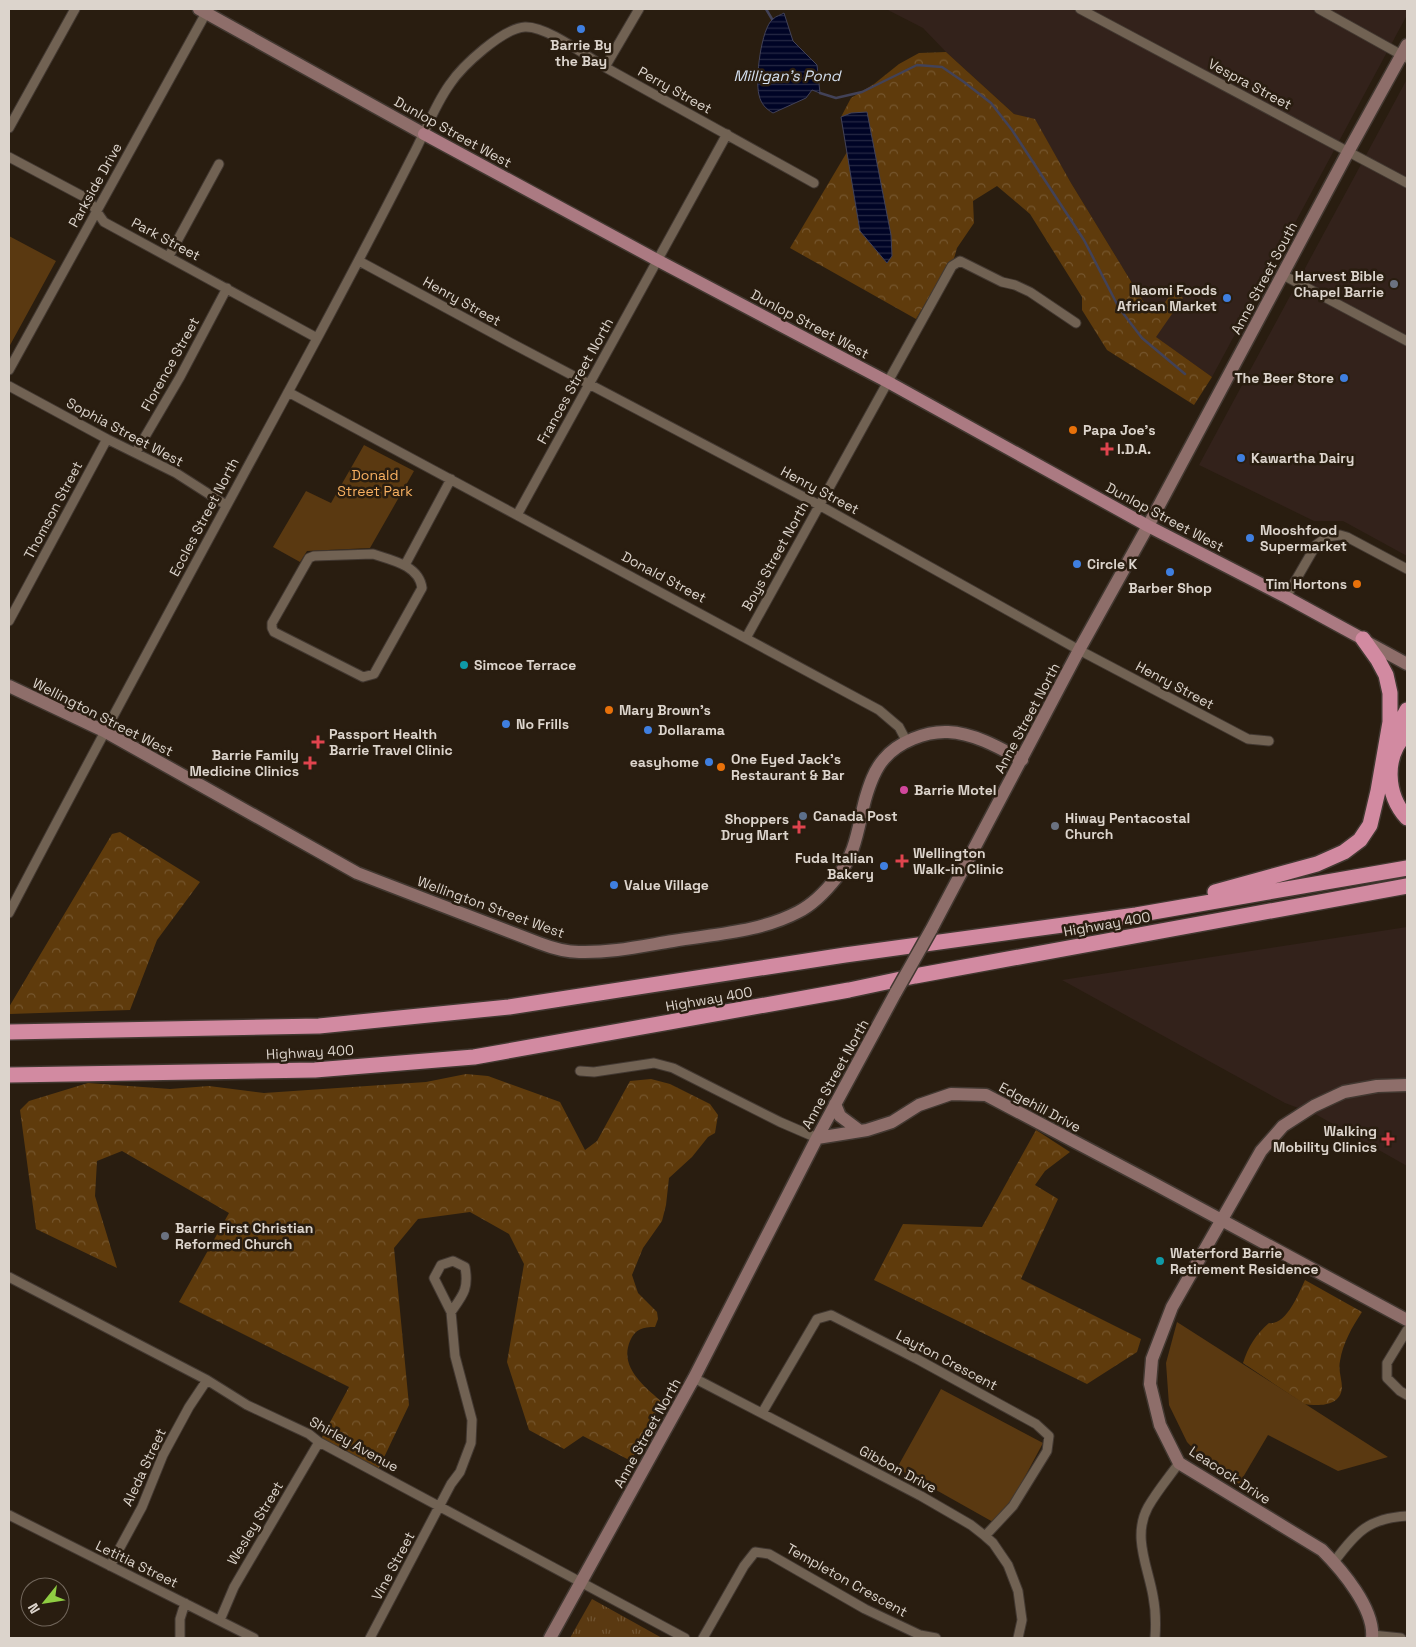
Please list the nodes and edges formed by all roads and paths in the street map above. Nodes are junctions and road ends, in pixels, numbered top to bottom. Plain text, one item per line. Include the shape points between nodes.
1 (75, 9) edge
2 (639, 9) edge
3 (1080, 9) edge
4 (1319, 9) edge
5 (202, 11) edge
6 (522, 27) joint
7 (1405, 52) edge
8 (605, 67) junction
9 (9, 128) edge
10 (424, 134) junction
11 (727, 134) junction
12 (1348, 152) junction
13 (9, 157) edge
14 (219, 164) dead end
15 (814, 183) dead end
16 (1407, 184) edge
17 (97, 212) junction
18 (168, 256) junction
19 (657, 260) junction
20 (359, 261) junction
21 (1283, 275) junction
22 (227, 288) junction
23 (1076, 323) dead end
24 (317, 338) junction
25 (1407, 342) edge
26 (9, 370) edge
27 (888, 382) junction
28 (588, 383) junction
29 (9, 386) edge
30 (288, 392) junction
31 (107, 439) junction
32 (136, 452) junction
33 (450, 479) junction
34 (226, 505) junction
35 (819, 505) junction
36 (516, 515) junction
37 (1148, 526) junction
38 (404, 565) junction
39 (1407, 569) edge
40 (1286, 597) junction
41 (9, 621) edge
42 (746, 638) junction
43 (1363, 639) junction
44 (1079, 650) junction
45 (1407, 664) edge
46 (9, 686) edge
47 (1407, 710) edge
48 (104, 731) junction
49 (1407, 733) edge
50 (1269, 741) dead end
51 (906, 742) junction
52 (1384, 753) junction
53 (1022, 760) junction
54 (1407, 818) edge
55 (1407, 868) edge
56 (1407, 886) edge
57 (9, 914) edge
58 (1136, 915) junction
59 (9, 1032) edge
60 (580, 1071) dead end
61 (9, 1075) edge
62 (1407, 1085) edge
63 (835, 1104) junction
64 (860, 1131) junction
65 (817, 1138) junction
66 (1222, 1221) junction
67 (9, 1276) edge
68 (451, 1312) junction
69 (1407, 1320) edge
70 (1407, 1330) edge
71 (694, 1378) junction
72 (207, 1380) junction
73 (1407, 1395) edge
74 (762, 1413) junction
75 (319, 1442) junction
76 (1179, 1463) junction
77 (440, 1506) junction
78 (9, 1515) edge
79 (1407, 1516) edge
80 (985, 1536) junction
81 (1334, 1562) junction
82 (110, 1566) junction
83 (581, 1581) junction
84 (185, 1603) junction
85 (220, 1620) junction
86 (1372, 1637) edge
87 (180, 1638) edge
88 (254, 1638) edge
89 (370, 1638) edge
90 (550, 1638) edge
91 (685, 1638) edge
92 (703, 1638) edge
93 (936, 1638) edge
94 (1018, 1638) edge
95 (1155, 1638) edge
96 (1401, 1638) edge

1 - 9 street
2 - 8 street
3 - 12 street, Vespra Street
4 - 7 street
5 - 10 street, Dunlop Street West
5 - 17 street, Parkside Drive
6 - 8 street, Perry Street via 546,32
6 - 10 street, Eccles Street North via 499,38 455,77
7 - 12 street, Anne Street South
8 - 11 street, Perry Street
10 - 19 main road, Dunlop Street West
10 - 20 street, Eccles Street North
11 - 15 street, Perry Street
11 - 19 street, Frances Street North
12 - 16 street, Vespra Street
12 - 21 street, Anne Street South
13 - 17 street, Park Street via 88,199
14 - 18 street
17 - 18 street, Park Street via 104,222
17 - 26 street, Parkside Drive
18 - 22 street, Park Street
19 - 27 main road, Dunlop Street West
19 - 28 street, Frances Street North
20 - 24 street, Eccles Street North
20 - 28 street, Henry Street
21 - 25 street
21 - 37 street, Anne Street South
22 - 24 street, Park Street
22 - 32 street, Florence Street
23 - 27 street, Boys Street North via 1030,292 960,261 952,266
24 - 30 street, Eccles Street North
27 - 35 street, Boys Street North
27 - 37 main road, Dunlop Street West
28 - 35 street, Henry Street
28 - 36 street, Frances Street North
29 - 31 street, Sophia Street West
30 - 33 street, Donald Street
30 - 34 street, Eccles Street North
31 - 32 street, Sophia Street West
31 - 41 street, Thomson Street
32 - 34 street, Sophia Street West
33 - 36 street, Donald Street
33 - 38 street
34 - 48 street, Eccles Street North
35 - 42 street, Boys Street North
35 - 44 street, Henry Street
36 - 42 street, Donald Street
37 - 40 main road, Dunlop Street West
37 - 44 street, Anne Street North
38 - 38 street via 373,554 309,558 272,628 274,632 368,677 374,674 422,588 417,574
39 - 40 street via 1347,538 1333,535 1316,545
40 - 43 main road, Dunlop Street West
42 - 51 street, Donald Street via 879,710 899,727
43 - 45 street, Dunlop Street West
43 - 52 highway via 1386,675 1390,693 1390,722
44 - 50 street, Henry Street via 1248,739
44 - 53 street, Anne Street North
46 - 48 street, Wellington Street West
47 - 52 highway
48 - 51 street, Wellington Street West via 357,873 546,945 577,952 607,951 753,928 800,912 826,891 844,868 858,838 865,800 878,767 890,752
48 - 57 street, Eccles Street North
49 - 54 highway via 1397,746 1390,782 1399,809
51 - 53 street via 936,732 950,732 983,740
52 - 58 highway via 1370,825 1360,840 1344,852 1317,864
53 - 63 street, Anne Street North, bridge
55 - 58 highway, Highway 400
56 - 61 highway, Highway 400 via 474,1057 315,1070
58 - 59 highway, Highway 400 via 845,955 509,1007 319,1026
60 - 65 street via 594,1072 654,1062 673,1068
62 - 66 street, Leacock Drive via 1344,1092 1283,1126 1261,1151
63 - 64 street via 840,1116
63 - 65 street, Anne Street North
64 - 65 street, Edgehill Drive
64 - 66 street, Edgehill Drive via 892,1122 919,1105 951,1094 986,1095
65 - 71 street, Anne Street North
66 - 69 street, Edgehill Drive
66 - 76 street, Leacock Drive via 1172,1308 1152,1359 1150,1384 1160,1425
67 - 72 street, Shirley Avenue
68 - 68 street via 463,1296 467,1281 465,1268 453,1261 441,1265 434,1278
68 - 77 street, Vine Street via 455,1356 472,1420 471,1443 460,1472 450,1484
70 - 73 street via 1387,1362 1388,1378
71 - 74 street, Gibbon Drive
71 - 83 street, Anne Street North
72 - 75 street, Shirley Avenue
72 - 82 street, Aleda Street via 163,1455 142,1507
74 - 80 street, Gibbon Drive via 921,1496
74 - 80 street, Layton Crescent via 817,1319 831,1315 1036,1424 1049,1436 1047,1451 1013,1506
75 - 77 street, Shirley Avenue
75 - 85 street, Wesley Street via 234,1587
76 - 81 street, Leacock Drive via 1322,1550
76 - 95 street via 1148,1508 1142,1529 1141,1548 1153,1595
77 - 83 street, Shirley Avenue
77 - 89 street, Vine Street
78 - 82 street, Letitia Street
79 - 81 street via 1390,1517 1368,1526 1351,1539
80 - 94 street, Gibbon Drive via 1008,1565 1018,1591 1022,1620
81 - 86 street, Leacock Drive via 1360,1595 1373,1629
82 - 84 street, Letitia Street
83 - 90 street, Anne Street North
83 - 91 street, Shirley Avenue
84 - 85 street, Letitia Street
84 - 87 street via 180,1619
85 - 88 street, Letitia Street
86 - 96 street
92 - 93 street, Templeton Crescent via 755,1552 769,1554 864,1609 920,1635

